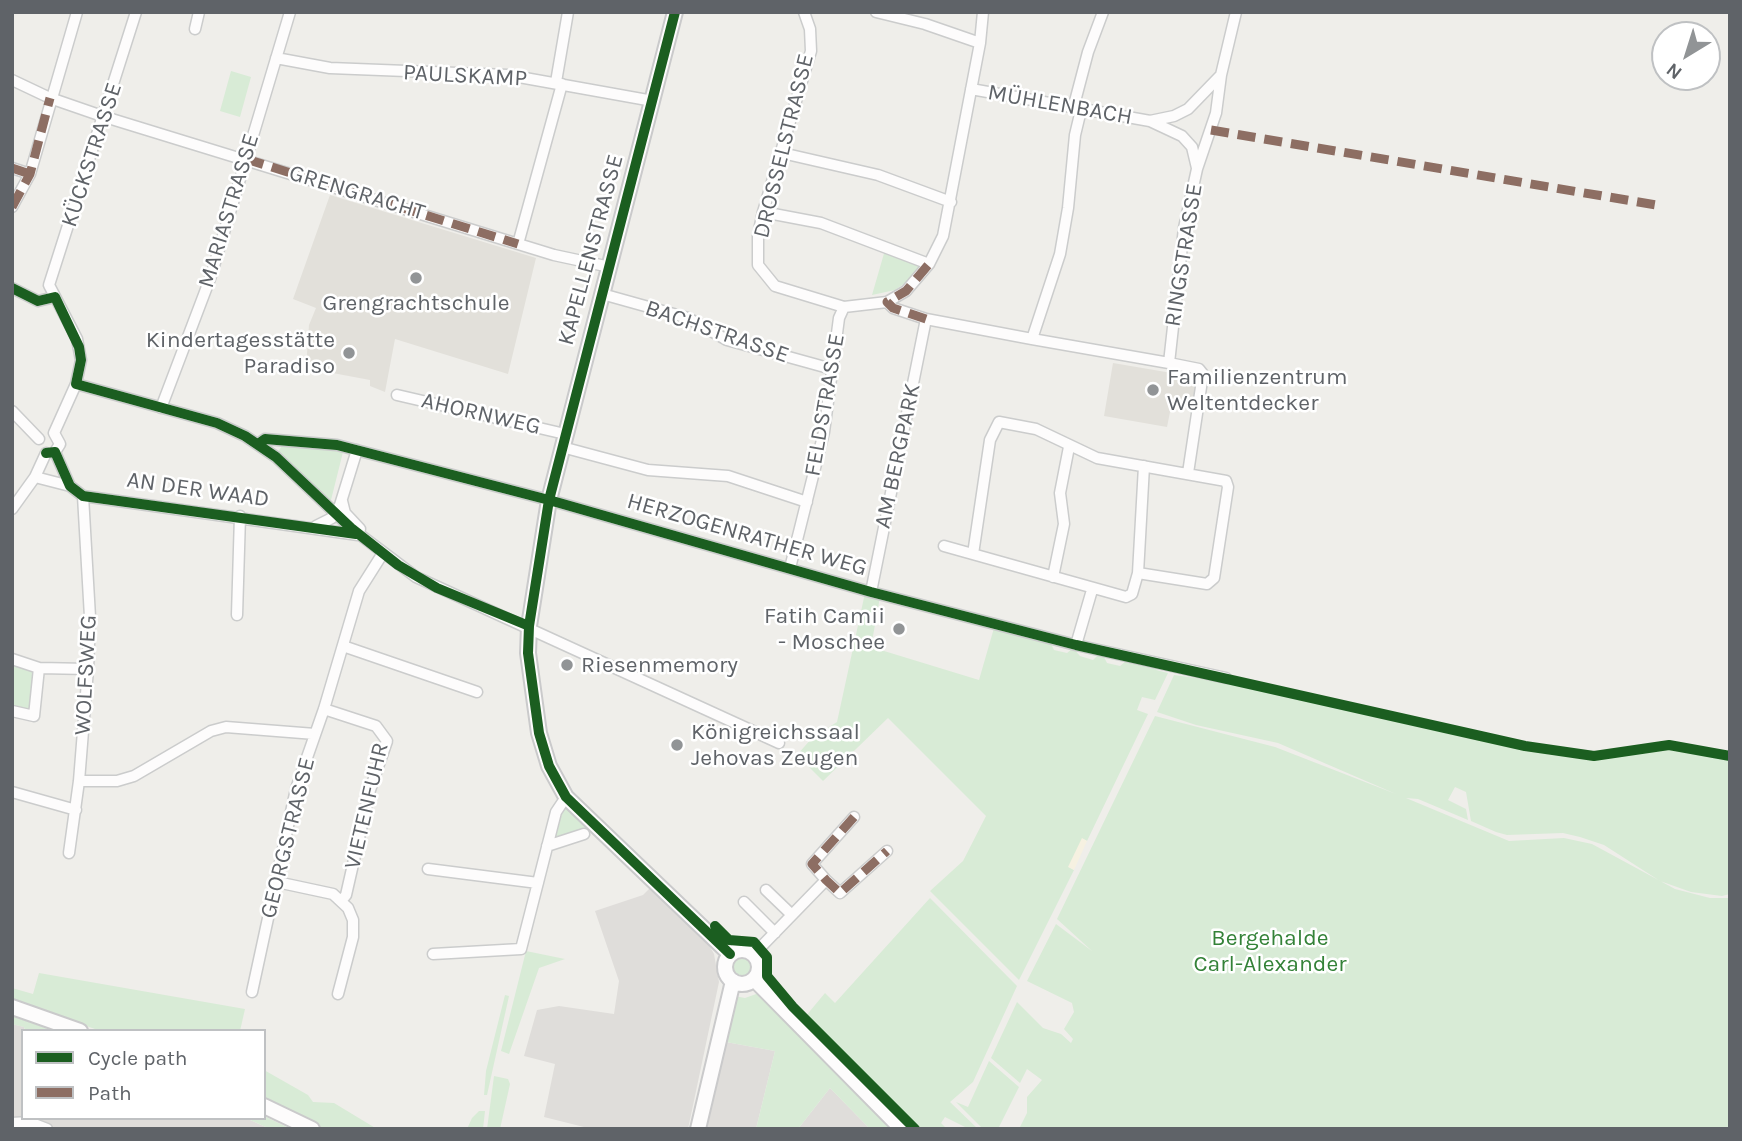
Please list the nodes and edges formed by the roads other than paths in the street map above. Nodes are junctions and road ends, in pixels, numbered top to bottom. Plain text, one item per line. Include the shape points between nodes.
1 (77, 12) edge
2 (136, 12) edge
3 (200, 12) edge
4 (290, 12) edge
5 (568, 12) edge
6 (675, 12) edge
7 (804, 12) edge
8 (876, 12) edge
9 (983, 12) edge
10 (1103, 12) edge
11 (1236, 12) edge
12 (195, 29) dead end
13 (980, 43) junction
14 (276, 58) junction
15 (1221, 75) junction
16 (12, 80) edge
17 (559, 83) junction
18 (971, 89) junction
19 (50, 98) junction
20 (653, 101) junction
21 (1077, 109) junction
22 (105, 117) junction
23 (1150, 121) junction
24 (782, 153) junction
25 (246, 159) junction
26 (12, 168) edge
27 (1197, 169) junction
28 (30, 174) junction
29 (951, 202) junction
30 (12, 206) edge
31 (763, 212) junction
32 (518, 244) junction
33 (929, 264) junction
34 (610, 267) junction
35 (12, 288) edge
36 (602, 293) junction
37 (55, 297) junction
38 (887, 302) junction
39 (844, 307) junction
40 (926, 319) junction
41 (1032, 338) junction
42 (1169, 363) junction
43 (832, 369) junction
44 (76, 384) junction
45 (397, 395) dead end
46 (161, 408) junction
47 (12, 411) edge
48 (54, 433) junction
49 (39, 439) junction
50 (564, 441) junction
51 (258, 444) junction
52 (1069, 447) junction
53 (356, 450) junction
54 (51, 452) junction
55 (1144, 466) junction
56 (1188, 473) junction
57 (35, 477) junction
58 (70, 486) junction
59 (83, 496) junction
60 (550, 500) junction
61 (342, 501) junction
62 (807, 502) junction
63 (12, 509) edge
64 (335, 512) junction
65 (240, 516) junction
66 (307, 526) junction
67 (367, 538) junction
68 (944, 546) dead end
69 (383, 553) junction
70 (973, 554) junction
71 (790, 568) junction
72 (1139, 573) junction
73 (1052, 578) junction
74 (1093, 590) junction
75 (871, 592) junction
76 (237, 615) dead end
77 (529, 626) junction
78 (1076, 645) junction
79 (343, 646) junction
80 (12, 659) edge
81 (39, 668) junction
82 (88, 669) junction
83 (1226, 678) dead end
84 (477, 692) dead end
85 (324, 709) junction
86 (12, 710) edge
87 (315, 734) junction
88 (779, 743) dead end
89 (79, 781) junction
90 (12, 792) edge
91 (566, 797) junction
92 (76, 810) junction
93 (855, 817) dead end
94 (584, 834) dead end
95 (547, 846) junction
96 (887, 851) dead end
97 (69, 853) dead end
98 (428, 869) dead end
99 (826, 880) junction
100 (276, 882) junction
101 (538, 883) junction
102 (766, 890) dead end
103 (342, 900) junction
104 (744, 902) dead end
105 (792, 915) junction
106 (775, 933) junction
107 (433, 954) dead end
108 (730, 954) junction
109 (754, 954) junction
110 (754, 979) junction
111 (733, 981) junction
112 (251, 992) dead end
113 (338, 994) dead end
114 (12, 1007) edge
115 (74, 1029) edge
116 (266, 1107) edge
117 (12, 1123) edge
118 (47, 1129) edge
119 (312, 1129) edge
120 (698, 1129) edge
121 (902, 1129) edge

1 - 19 street
2 - 22 street, KÜCKSTRASSE
3 - 12 street
4 - 14 street, MARIASTRASSE
5 - 17 street
6 - 20 street, KAPELLENSTRASSE
7 - 24 street, DROSSELSTRASSE via 811,51
8 - 13 street
9 - 13 street, FELDSTRASSE
10 - 21 street via 1088,52
11 - 15 street, RINGSTRASSE
13 - 18 street, FELDSTRASSE
14 - 17 street, PAULSKAMP via 330,68 509,75
14 - 25 street, MARIASTRASSE
15 - 23 street, MÜHLENBACH via 1188,109
15 - 27 street, RINGSTRASSE via 1216,113
16 - 19 street, GRENGRACHT
17 - 20 street, PAULSKAMP
17 - 32 street
18 - 21 street, MÜHLENBACH
18 - 29 street, FELDSTRASSE
19 - 22 street, GRENGRACHT
19 - 28 street
20 - 34 street, KAPELLENSTRASSE
21 - 23 street, MÜHLENBACH
21 - 41 street via 1060,254
22 - 25 street, GRENGRACHT
22 - 37 street, KÜCKSTRASSE via 49,285
23 - 27 street, MÜHLENBACH via 1182,136 1192,147
24 - 29 street via 878,176
24 - 31 street, DROSSELSTRASSE
25 - 32 street, GRENGRACHT
25 - 46 street, MARIASTRASSE via 211,276
26 - 28 street
27 - 42 street, RINGSTRASSE via 1184,228
28 - 30 street
29 - 33 street, FELDSTRASSE via 943,236
31 - 33 street via 821,223
31 - 39 street, DROSSELSTRASSE via 758,265 768,280
32 - 34 street, GRENGRACHT
33 - 38 street, FELDSTRASSE via 906,292
34 - 36 street, KAPELLENSTRASSE
35 - 37 street via 38,301
36 - 43 street, BACHSTRASSE via 688,318 727,340
36 - 50 street, KAPELLENSTRASSE
37 - 44 street via 79,347
38 - 39 street, FELDSTRASSE
38 - 40 street
39 - 43 street, FELDSTRASSE
40 - 41 street
40 - 75 street, AM BERGPARK
41 - 42 street
42 - 56 street via 1199,369 1203,374
43 - 62 street, FELDSTRASSE via 824,432
44 - 46 street
44 - 48 street
45 - 50 street, AHORNWEG
46 - 51 street via 216,423
47 - 49 street
48 - 49 street via 46,432
48 - 54 street via 60,440
49 - 54 street via 40,447
50 - 60 street, KAPELLENSTRASSE
50 - 62 street, AHORNWEG via 648,470 727,476
51 - 53 street, HERZOGENRATHER WEG via 265,439
51 - 64 street
52 - 55 street via 1097,458
52 - 70 street via 1036,429 999,422 990,440
52 - 73 street via 1060,494 1064,524
53 - 60 street, HERZOGENRATHER WEG
53 - 61 street
54 - 57 street
54 - 58 street
55 - 56 street
55 - 72 street
56 - 72 street via 1226,481 1228,486 1214,578 1207,584
57 - 58 street
57 - 63 street
58 - 59 street
59 - 65 street, AN DER WAAD
59 - 82 street, WOLFSWEG via 90,617
60 - 71 street, HERZOGENRATHER WEG
60 - 77 street, KAPELLENSTRASSE
61 - 64 street
61 - 67 street via 345,513
62 - 71 street, FELDSTRASSE
64 - 66 street via 324,524
64 - 67 street
65 - 66 street, AN DER WAAD
65 - 76 street, AN DER WAAD
66 - 67 street, AN DER WAAD
67 - 69 street
68 - 70 street
69 - 77 street via 427,583
69 - 79 street, GEORGSTRASSE via 366,575
70 - 73 street
71 - 75 street, HERZOGENRATHER WEG
72 - 74 street via 1132,594 1126,597
73 - 74 street
74 - 78 street
75 - 78 street, HERZOGENRATHER WEG
77 - 88 street
77 - 91 street, KAPELLENSTRASSE via 530,677 540,733
78 - 83 street, HERZOGENRATHER WEG
79 - 84 street
79 - 85 street, GEORGSTRASSE
80 - 81 street
81 - 82 street
81 - 86 street via 34,716
82 - 89 street, WOLFSWEG
85 - 87 street, GEORGSTRASSE
85 - 103 street, VIETENFUHR via 376,726 387,741
87 - 89 street via 226,727 134,776
87 - 100 street, GEORGSTRASSE via 296,789
89 - 92 street, WOLFSWEG
90 - 92 street
91 - 95 street via 556,811
91 - 108 street, KAPELLENSTRASSE
92 - 97 street, WOLFSWEG
93 - 99 street via 811,864
94 - 95 street
95 - 101 street
96 - 99 street via 840,893
98 - 101 street
99 - 105 street
100 - 103 street, VIETENFUHR
100 - 112 street, GEORGSTRASSE
101 - 107 street via 522,949
102 - 105 street
103 - 113 street, VIETENFUHR via 353,920 354,937
104 - 106 street
105 - 106 street
106 - 109 street
108 - 109 street via 742,950
108 - 111 street via 725,971
109 - 110 street via 759,969
110 - 111 street via 744,984
110 - 121 street
111 - 120 street
114 - 115 street
116 - 119 street
117 - 118 street via 29,1122

